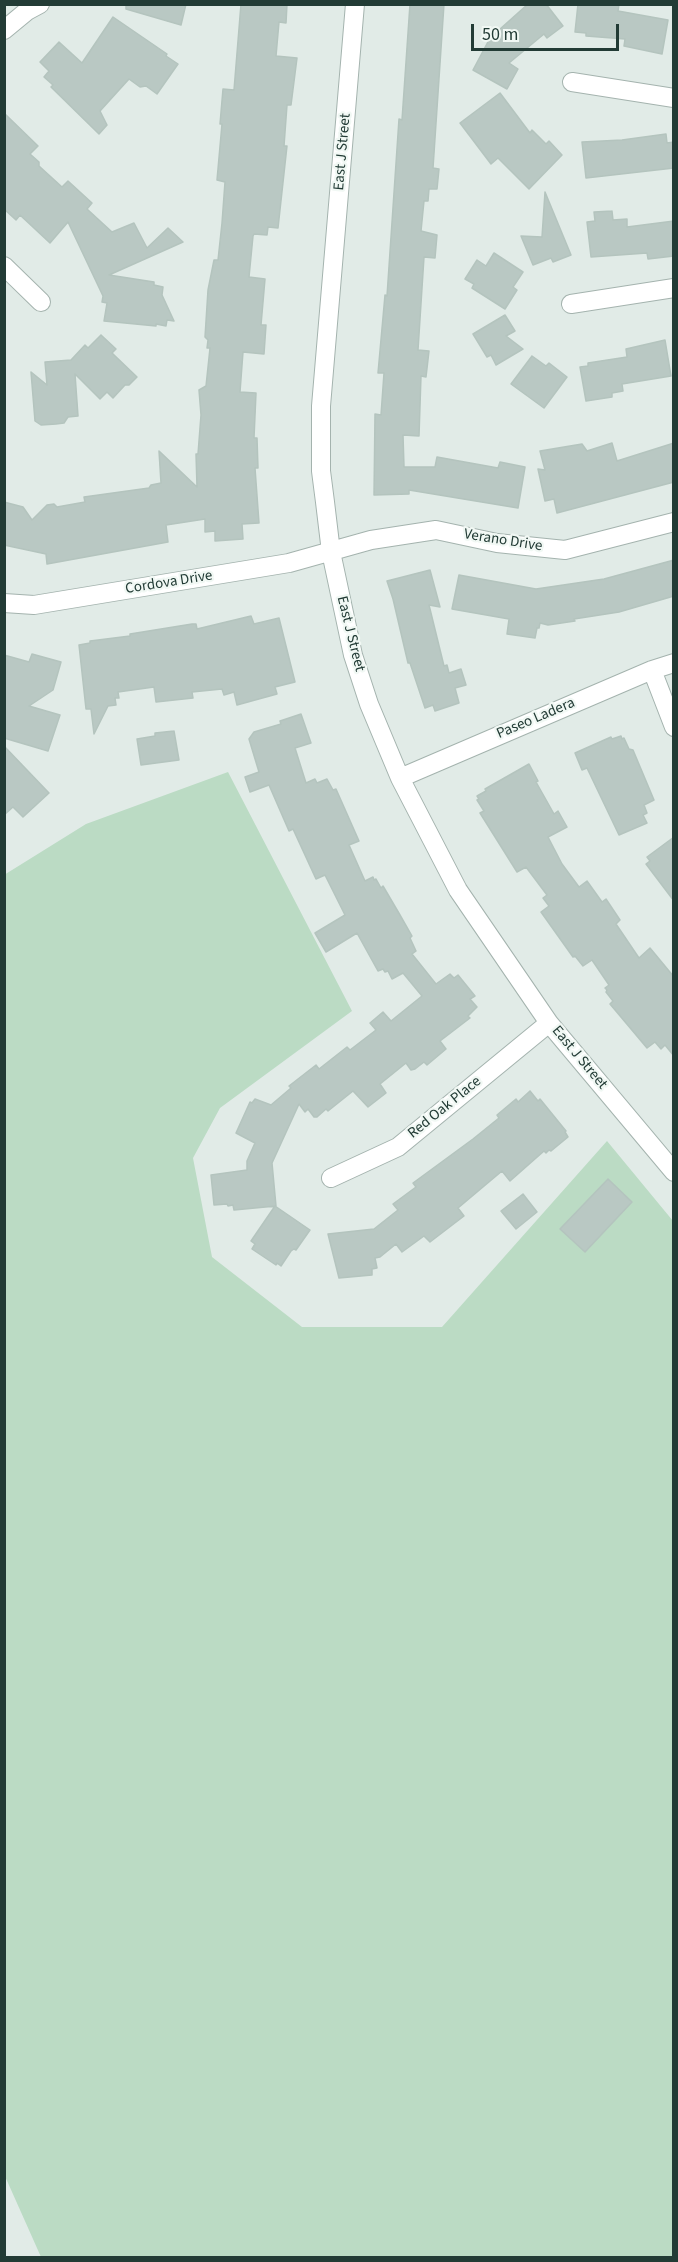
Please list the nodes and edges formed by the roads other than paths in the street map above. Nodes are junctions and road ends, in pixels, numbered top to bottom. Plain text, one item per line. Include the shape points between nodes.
1 (40, 4) edge
2 (356, 4) edge
3 (4, 30) edge
4 (572, 82) dead end
5 (674, 98) edge
6 (4, 266) edge
7 (674, 288) edge
8 (41, 302) dead end
9 (571, 304) dead end
10 (674, 522) edge
11 (332, 552) junction
12 (4, 603) edge
13 (674, 663) edge
14 (652, 670) junction
15 (674, 727) edge
16 (400, 778) junction
17 (549, 1023) junction
18 (674, 1172) edge
19 (331, 1178) dead end

1 - 3 street
2 - 11 street, East J Street via 321,406 321,471
4 - 5 street
6 - 8 street
7 - 9 street
10 - 11 street, Verano Drive via 565,550 497,543 436,530 371,540
11 - 12 street, Cordova Drive via 289,563 34,604
11 - 16 street, East J Street via 353,655
13 - 14 street, Paseo Ladera
14 - 15 street
14 - 16 street, Paseo Ladera
16 - 17 street, East J Street via 458,890
17 - 18 street, East J Street
17 - 19 street, Red Oak Place via 398,1147

